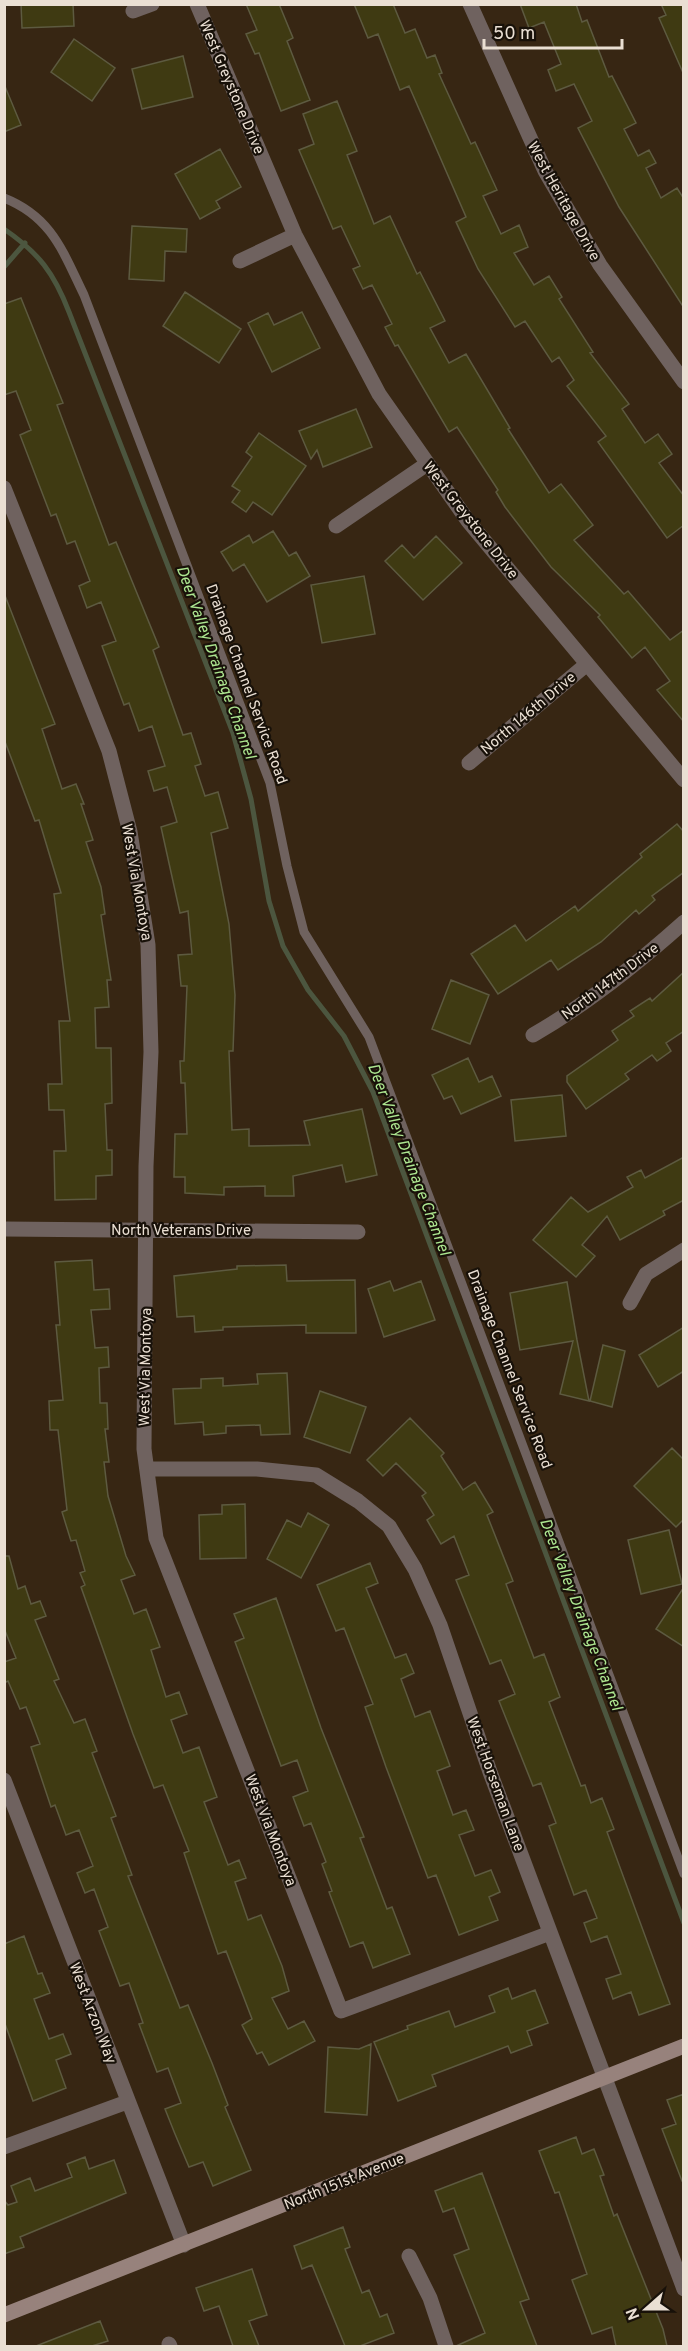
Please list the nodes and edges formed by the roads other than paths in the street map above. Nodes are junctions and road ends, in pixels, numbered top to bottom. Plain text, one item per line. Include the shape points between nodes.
1 (152, 4) edge
2 (197, 4) edge
3 (471, 4) edge
4 (134, 12) dead end
5 (4, 198) edge
6 (295, 235) junction
7 (240, 261) dead end
8 (684, 382) edge
9 (427, 464) junction
10 (4, 488) edge
11 (336, 526) dead end
12 (587, 664) junction
13 (469, 763) dead end
14 (684, 780) edge
15 (684, 922) edge
16 (533, 1035) dead end
17 (4, 1229) edge
18 (147, 1229) junction
19 (358, 1232) dead end
20 (684, 1250) edge
21 (630, 1303) dead end
22 (147, 1469) junction
23 (4, 1780) edge
24 (684, 1874) edge
25 (550, 1933) junction
26 (684, 2046) edge
27 (605, 2077) junction
28 (127, 2102) junction
29 (4, 2147) edge
30 (184, 2245) junction
31 (408, 2256) dead end
32 (684, 2289) edge
33 (4, 2314) edge
34 (446, 2346) edge

1 - 4 street
2 - 6 street, West Greystone Drive
3 - 8 street, West Heritage Drive via 545,171 600,265
5 - 24 lane, Drainage Channel Service Road via 35,213 48,228 84,295 270,783 304,932 369,1037
6 - 7 street
6 - 9 street, West Greystone Drive via 379,394
9 - 11 street
9 - 12 street, West Greystone Drive via 468,521
10 - 18 street, West Via Montoya via 108,751 130,832 148,945 151,1052
12 - 13 street, North 146th Drive
12 - 14 street, West Greystone Drive
15 - 16 street, North 147th Drive via 565,1017
17 - 18 street, North Veterans Drive
18 - 19 street, North Veterans Drive
18 - 22 street, West Via Montoya
20 - 21 street via 646,1274
22 - 25 street, West Horseman Lane via 257,1469 316,1475 389,1526 416,1569 440,1625
22 - 25 street, West Via Montoya via 156,1538 340,2011
23 - 28 street, West Arzon Way
25 - 27 street, West Horseman Lane
26 - 27 street, North 151st Avenue
27 - 30 street, North 151st Avenue
27 - 32 street, West Horseman Lane
28 - 29 street
28 - 30 street, West Arzon Way
30 - 33 street, North 151st Avenue
31 - 34 street via 430,2298

